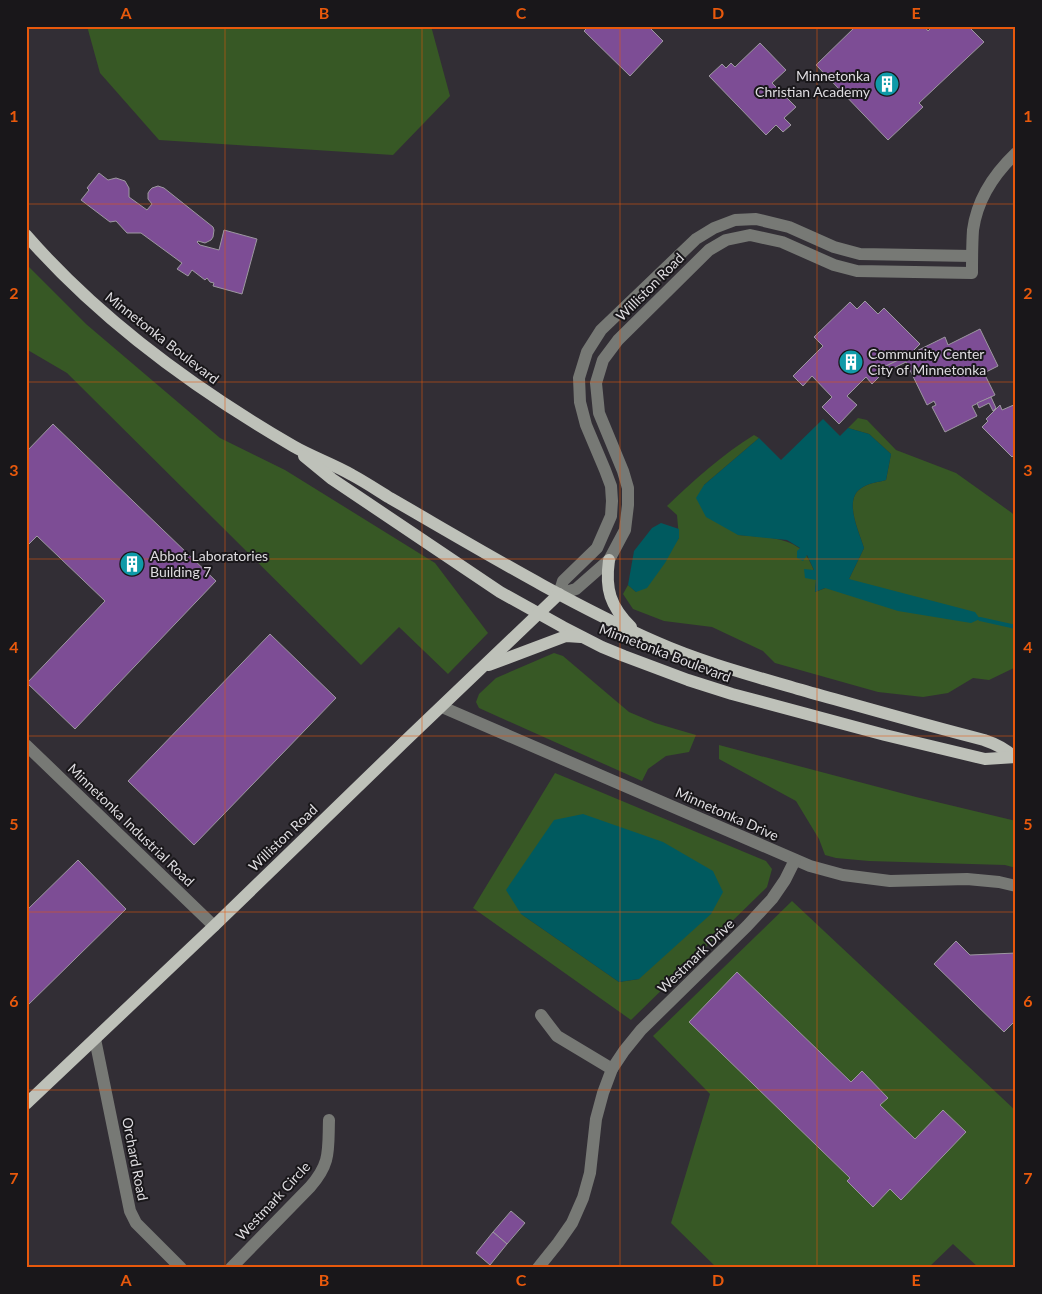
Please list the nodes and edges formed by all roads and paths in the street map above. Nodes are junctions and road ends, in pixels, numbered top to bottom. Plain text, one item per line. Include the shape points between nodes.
1 (1016, 153) edge
2 (26, 235) edge
3 (972, 256) junction
4 (295, 447) junction
5 (609, 560) junction
6 (559, 594) junction
7 (538, 613) junction
8 (636, 632) junction
9 (583, 637) junction
10 (484, 667) junction
11 (442, 707) junction
12 (26, 745) edge
13 (1015, 757) edge
14 (795, 860) junction
15 (1016, 886) edge
16 (214, 926) junction
17 (542, 1015) dead end
18 (95, 1039) junction
19 (612, 1069) junction
20 (27, 1101) edge
21 (329, 1120) dead end
22 (181, 1268) edge
23 (231, 1268) edge
24 (538, 1268) edge

1 - 3 street, Williston Road via 982,197 973,230
2 - 4 main road, Minnetonka Boulevard via 92,303 137,341 205,391
3 - 5 street, Williston Road via 972,274 857,271 834,265 782,242 750,235 726,240 709,250 618,340 603,360 596,383 599,413 628,488 625,530
3 - 6 street, Williston Road via 860,254 834,248 789,227 756,219 735,220 696,239 601,330 587,352 579,378 580,402 611,486 611,516 597,548 562,581
4 - 6 main road, Minnetonka Boulevard via 352,475
4 - 7 main road, Minnetonka Boulevard via 332,479 500,592
5 - 6 street, Williston Road via 576,589
5 - 8 main road via 608,592 621,617
6 - 7 main road, Williston Road
6 - 8 main road, Minnetonka Boulevard
7 - 9 main road, Minnetonka Boulevard
7 - 10 main road, Williston Road
8 - 13 main road, Minnetonka Boulevard via 677,651 738,671 984,740 1002,747
9 - 10 main road via 566,636
9 - 13 main road, Minnetonka Boulevard via 665,672 766,704 974,758
10 - 11 main road, Williston Road
11 - 14 street, Minnetonka Drive
11 - 16 main road, Williston Road
12 - 16 street, Minnetonka Industrial Road
14 - 15 street, Minnetonka Drive via 843,875 890,881 967,879
14 - 19 street, Westmark Drive via 772,899 641,1030
16 - 18 main road, Williston Road
17 - 19 street via 557,1036
18 - 20 main road, Williston Road
18 - 22 street, Orchard Road via 130,1211 136,1223
19 - 24 street, Westmark Drive via 596,1119 590,1173 583,1198 572,1223
21 - 23 street, Westmark Circle via 327,1162 320,1176

